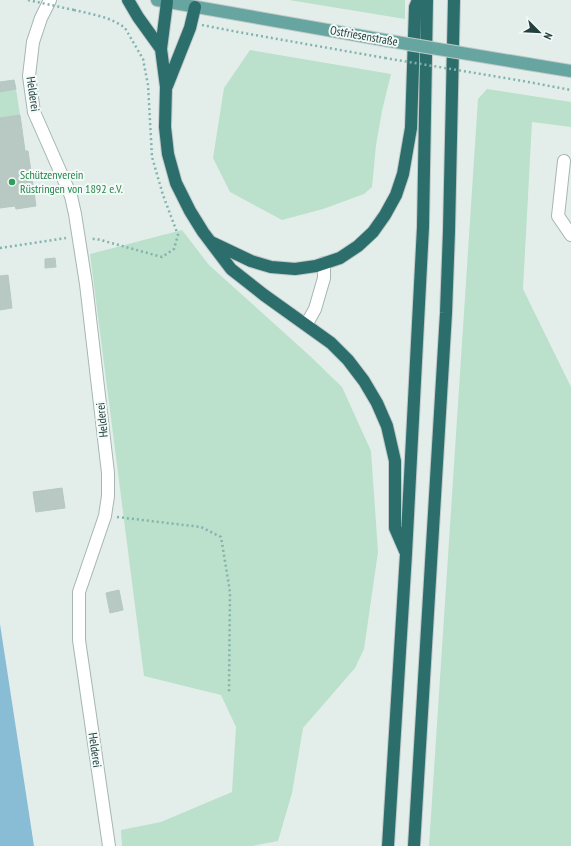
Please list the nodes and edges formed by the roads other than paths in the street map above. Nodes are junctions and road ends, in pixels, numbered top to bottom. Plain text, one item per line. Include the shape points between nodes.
1 (50, 0) edge
2 (128, 0) edge
3 (418, 0) edge
4 (427, 0) edge
5 (454, 0) edge
6 (162, 1) edge
7 (195, 7) junction
8 (161, 49) junction
9 (571, 71) edge
10 (166, 87) junction
11 (564, 161) dead end
12 (571, 235) edge
13 (210, 241) junction
14 (324, 263) junction
15 (306, 325) junction
16 (406, 554) junction
17 (108, 846) edge
18 (388, 846) edge
19 (414, 846) edge

1 - 17 street, Helderei via 41,18 34,42 29,76 34,112 71,196 75,214 87,291 108,473 105,516 79,592 79,640
2 - 8 highway
3 - 14 highway via 415,7 412,128 396,195 385,215 358,246 340,258
4 - 16 highway via 424,227
5 - 19 highway via 446,305
6 - 7 main road, Ostfriesenstraße
6 - 8 highway
7 - 9 main road, Ostfriesenstraße, bridge
7 - 10 highway via 192,23
8 - 10 highway
10 - 13 highway via 165,127 168,154 176,183 190,211
11 - 12 street via 558,216
13 - 14 highway via 251,261 271,267 295,269
13 - 15 highway via 230,269
14 - 15 street via 324,278 317,303
15 - 16 highway via 331,343 348,360 378,403 387,426 395,461 396,528
16 - 18 highway

